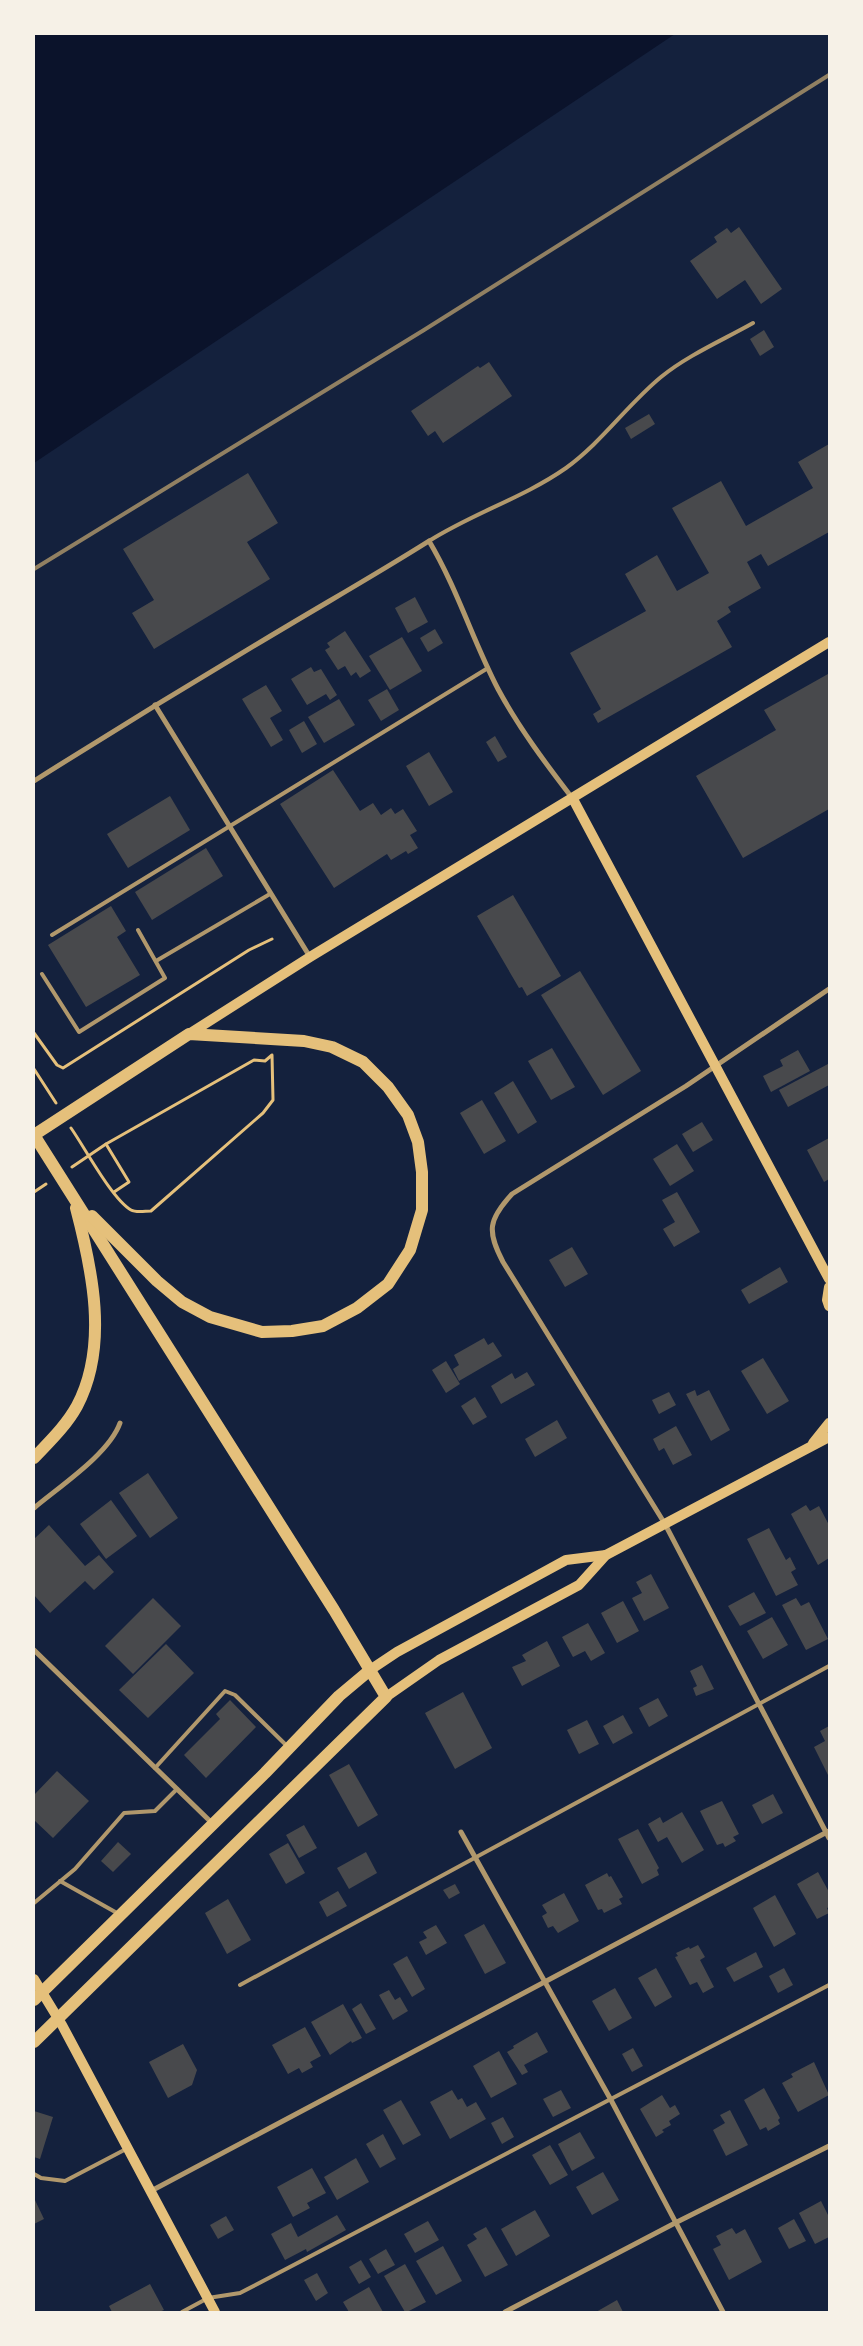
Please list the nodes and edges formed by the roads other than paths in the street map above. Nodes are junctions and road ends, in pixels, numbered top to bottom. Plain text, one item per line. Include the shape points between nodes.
1 (753, 323) dead end
2 (429, 541) junction
3 (829, 642) edge
4 (488, 668) junction
5 (155, 705) junction
6 (34, 781) edge
7 (573, 799) junction
8 (230, 827) junction
9 (270, 894) junction
10 (138, 930) dead end
11 (52, 935) dead end
12 (310, 958) junction
13 (156, 961) junction
14 (42, 974) dead end
15 (829, 989) edge
16 (189, 1034) junction
17 (717, 1066) junction
18 (34, 1135) edge
19 (73, 1196) junction
20 (829, 1279) edge
21 (829, 1287) edge
22 (829, 1306) edge
23 (829, 1422) edge
24 (120, 1423) dead end
25 (829, 1437) edge
26 (810, 1447) junction
27 (34, 1458) edge
28 (34, 1508) edge
29 (665, 1524) junction
30 (606, 1555) junction
31 (34, 1650) edge
32 (829, 1666) edge
33 (370, 1670) junction
34 (386, 1697) junction
35 (759, 1703) junction
36 (289, 1748) junction
37 (155, 1768) junction
38 (177, 1789) junction
39 (213, 1824) junction
40 (828, 1831) edge
41 (461, 1832) dead end
42 (829, 1838) edge
43 (476, 1858) junction
44 (60, 1882) junction
45 (34, 1903) edge
46 (121, 1915) junction
47 (34, 1979) edge
48 (546, 1981) junction
49 (240, 1985) dead end
50 (829, 1985) edge
51 (38, 1996) edge
52 (58, 2018) junction
53 (34, 2042) edge
54 (610, 2100) junction
55 (829, 2146) edge
56 (128, 2148) junction
57 (34, 2174) edge
58 (151, 2191) junction
59 (677, 2222) junction
60 (208, 2298) junction
61 (182, 2312) edge
62 (215, 2312) edge
63 (505, 2312) edge
64 (723, 2312) edge

1 - 2 lane via 673,368 601,439 551,478 525,494 464,520
2 - 4 street via 446,570
2 - 5 street
3 - 7 main road
4 - 7 street via 511,712
4 - 8 lane
5 - 6 street
5 - 8 street
7 - 12 main road
7 - 17 main road
8 - 9 street
8 - 11 lane
9 - 12 street
9 - 13 lane
10 - 13 lane
12 - 16 main road
13 - 14 lane via 165,978 79,1032
15 - 17 street
16 - 18 main road
16 - 19 main road via 304,1041 332,1047 363,1062 388,1087 408,1115 418,1142 422,1182 422,1210 410,1250 388,1284 357,1308 323,1326 262,1332 229,1323 182,1302 132,1257
17 - 20 main road
17 - 29 street via 512,1194 492,1222 491,1235 503,1262
18 - 19 main road
19 - 27 main road via 93,1293 92,1353 88,1378 77,1405 65,1424
19 - 33 main road
21 - 22 main road via 826,1300
23 - 26 main road
24 - 28 street via 103,1450
25 - 26 main road
26 - 29 main road
29 - 30 main road
29 - 35 street
30 - 33 main road via 566,1560
30 - 34 main road via 579,1585 439,1660
31 - 37 street
32 - 35 lane
33 - 34 main road
33 - 36 main road via 333,1702
34 - 52 main road
35 - 40 street
35 - 43 lane
36 - 37 lane via 235,1695 224,1691
36 - 39 main road
37 - 38 street
38 - 39 street
38 - 44 lane via 155,1812 124,1813
39 - 46 main road
40 - 42 street
40 - 48 street
41 - 43 street
43 - 48 street
43 - 49 lane
44 - 45 lane
44 - 46 lane
46 - 51 main road
47 - 51 main road
48 - 54 street
48 - 58 street
50 - 54 lane
51 - 52 main road
52 - 53 main road
52 - 56 main road
54 - 59 street
54 - 60 lane via 240,2293
55 - 59 street
56 - 57 lane via 65,2181
56 - 58 main road
58 - 60 main road
59 - 63 street
59 - 64 street
60 - 61 lane
60 - 62 main road

